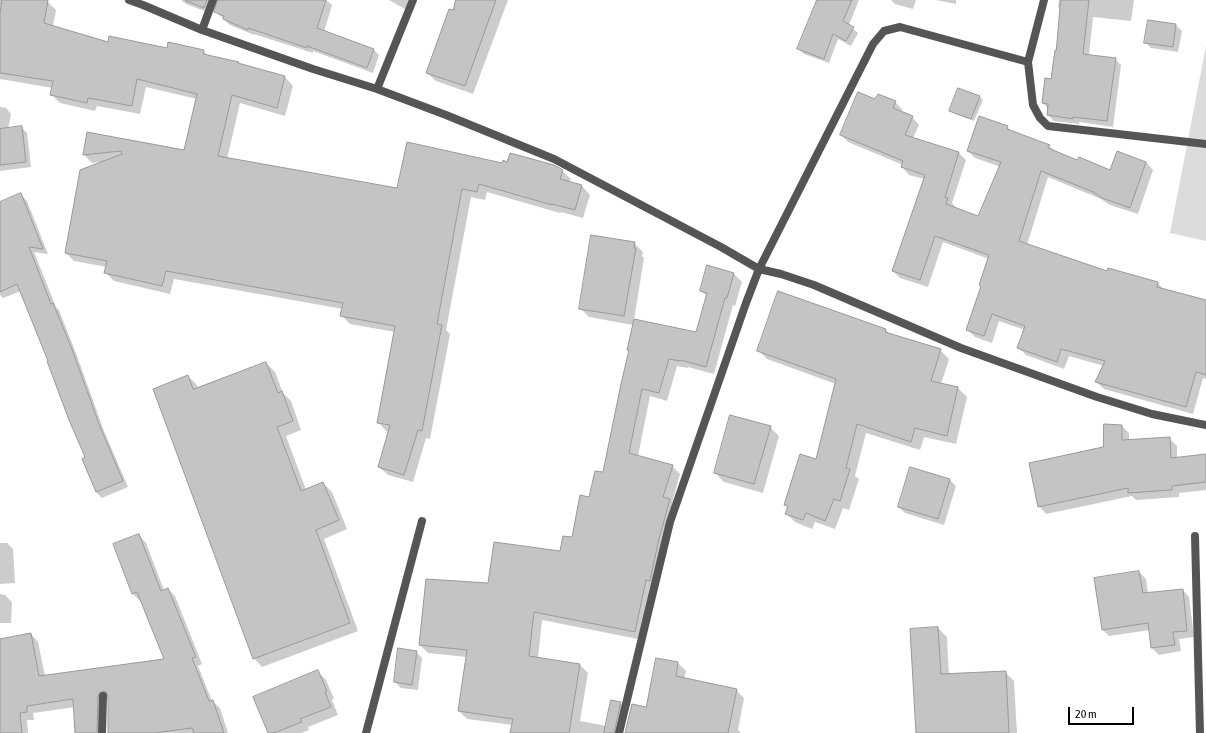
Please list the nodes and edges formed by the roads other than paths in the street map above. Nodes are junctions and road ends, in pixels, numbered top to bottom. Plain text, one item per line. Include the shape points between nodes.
1 (129, 0) edge
2 (213, 0) edge
3 (413, 0) edge
4 (1044, 0) edge
5 (202, 30) junction
6 (1028, 62) junction
7 (377, 89) junction
8 (1206, 144) edge
9 (759, 269) junction
10 (1206, 425) edge
11 (422, 521) dead end
12 (1195, 536) dead end
13 (103, 696) dead end
14 (102, 733) edge
15 (366, 733) edge
16 (619, 733) edge
17 (1200, 733) edge

1 - 5 street
2 - 5 street
3 - 7 street
4 - 6 street
5 - 7 street
6 - 8 street via 1032,105 1048,126
6 - 9 street via 900,27 884,31 873,44
7 - 9 street via 554,159
9 - 10 street via 814,285 961,348 1097,398 1152,414
9 - 16 street via 670,522
11 - 15 street
12 - 17 street
13 - 14 street

